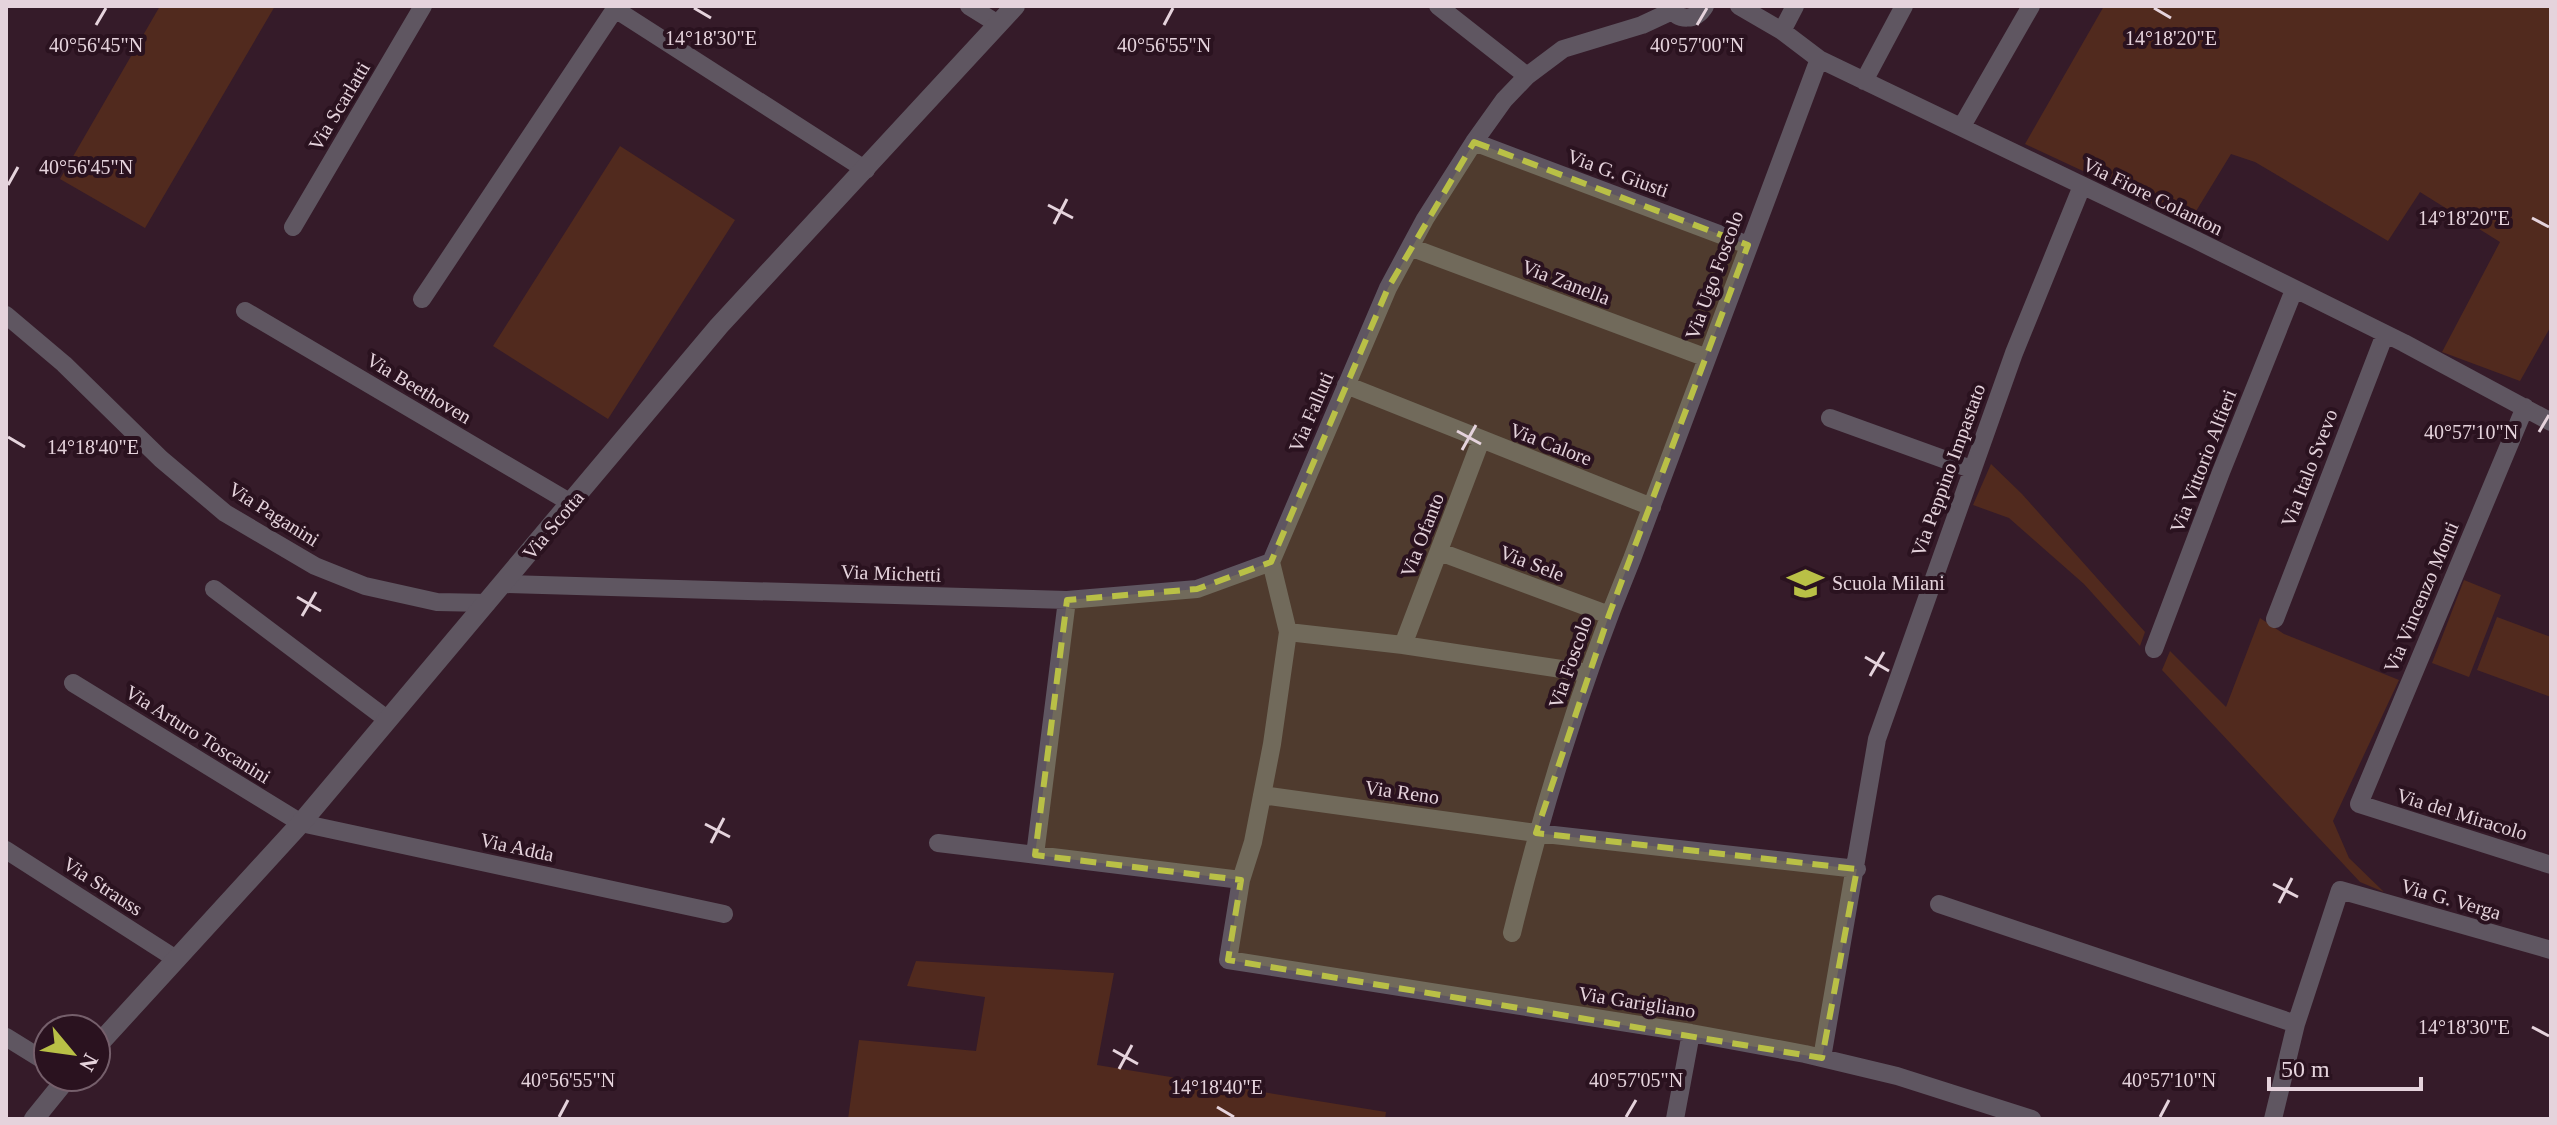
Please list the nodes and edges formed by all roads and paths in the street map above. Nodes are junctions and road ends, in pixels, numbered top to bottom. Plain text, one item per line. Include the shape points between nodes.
1 (423, 6) edge
2 (969, 6) edge
3 (1015, 6) edge
4 (1438, 6) edge
5 (1705, 6) edge
6 (1739, 6) edge
7 (1795, 6) edge
8 (1904, 6) edge
9 (2031, 6) edge
10 (1671, 9) edge
11 (998, 24) junction
12 (1782, 31) junction
13 (1819, 59) junction
14 (1527, 76) junction
15 (1864, 81) junction
16 (1962, 126) junction
17 (1474, 142) junction
18 (866, 170) junction
19 (2082, 186) junction
20 (293, 227) dead end
21 (1748, 245) junction
22 (1410, 247) junction
23 (2294, 290) junction
24 (422, 299) dead end
25 (245, 311) dead end
26 (6, 315) edge
27 (2385, 334) junction
28 (1707, 358) junction
29 (1346, 385) junction
30 (2525, 407) junction
31 (1830, 418) dead end
32 (2551, 422) edge
33 (1481, 440) junction
34 (1971, 469) junction
35 (571, 503) junction
36 (1652, 507) junction
37 (1440, 552) junction
38 (1271, 562) junction
39 (504, 584) junction
40 (214, 589) dead end
41 (1067, 600) junction
42 (487, 603) junction
43 (1609, 615) junction
44 (2275, 619) dead end
45 (1288, 632) junction
46 (1403, 645) junction
47 (2154, 649) dead end
48 (1588, 673) junction
49 (73, 683) dead end
50 (388, 720) junction
51 (1262, 795) junction
52 (2359, 804) joint
53 (301, 823) junction
54 (1536, 833) junction
55 (938, 843) dead end
56 (6, 850) edge
57 (1035, 855) junction
58 (2551, 865) edge
59 (1857, 869) junction
60 (1241, 880) junction
61 (1939, 904) dead end
62 (724, 914) dead end
63 (1512, 933) dead end
64 (2551, 950) edge
65 (176, 959) junction
66 (2296, 1024) junction
67 (112, 1029) edge
68 (1691, 1033) junction
69 (6, 1037) edge
70 (32, 1053) edge
71 (1822, 1058) junction
72 (55, 1093) edge
73 (34, 1119) edge
74 (1675, 1119) edge
75 (2032, 1119) edge
76 (2274, 1119) edge

1 - 20 street, Via Scarlatti
2 - 11 street
3 - 11 street, Via Scotta
4 - 14 street
5 - 10 street, Via Falluti via 1689,18
6 - 12 street, Via Fiore Colanton
7 - 12 street
8 - 15 street
9 - 16 street
10 - 14 street, Via Falluti via 1642,25 1563,49
11 - 18 street, Via Scotta
12 - 13 street, Via Fiore Colanton
13 - 15 street, Via Fiore Colanton
13 - 21 street, Via Ugo Foscolo
14 - 17 street, Via Falluti
15 - 16 street, Via Fiore Colanton
16 - 19 street, Via Fiore Colanton
17 - 21 street, Via G. Giusti
17 - 22 street, Via Falluti
18 - 24 street via 615,9
18 - 35 street, Via Scotta via 719,326
19 - 23 street, Via Fiore Colanton
19 - 34 street, Via Peppino Impastato
21 - 28 street, Via Ugo Foscolo
22 - 28 street, Via Zanella
22 - 29 street, Via Falluti
23 - 27 street, Via Fiore Colanton
23 - 47 street, Via Vittorio Alfieri
25 - 35 street, Via Beethoven
26 - 42 street, Via Paganini via 225,513 315,566 365,586 437,602
27 - 30 street, Via Fiore Colanton
27 - 44 street, Via Italo Svevo
28 - 36 street, Via Ugo Foscolo
29 - 33 street, Via Calore
29 - 38 street, Via Falluti
30 - 32 street, Via Fiore Colanton
30 - 52 street, Via Vincenzo Monti
31 - 34 street
33 - 36 street, Via Calore
33 - 37 street, Via Ofanto
34 - 59 street, Via Peppino Impastato via 1877,739
35 - 39 street, Via Scotta
36 - 43 street, Via Foscolo
37 - 43 street, Via Sele
37 - 46 street, Via Ofanto
38 - 41 street, Via Michetti via 1197,589
38 - 45 street
39 - 41 street, Via Michetti
39 - 42 street, Via Scotta
40 - 50 street
41 - 57 street
42 - 50 street, Via Scotta
43 - 48 street, Via Foscolo
45 - 46 street
45 - 51 street
46 - 48 street
48 - 54 street, Via Foscolo
49 - 53 street, Via Arturo Toscanini
50 - 53 street, Via Scotta
51 - 54 street, Via Reno
51 - 60 street
52 - 58 street, Via del Miracolo
53 - 62 street, Via Adda
53 - 65 street, Via Scotta
54 - 59 street, Via Reno
54 - 63 street, Via Foscolo
55 - 57 street
56 - 65 street, Via Strauss
57 - 60 street
59 - 71 street, Via Peppino Impastato
60 - 68 street, Via Garigliano via 1228,960
61 - 66 street
64 - 66 street, Via G. Verga via 2340,890
65 - 67 street, Via Scotta
66 - 76 street
68 - 71 street, Via Garigliano
68 - 74 street
69 - 70 street
71 - 75 street, Via Garigliano
72 - 73 street

